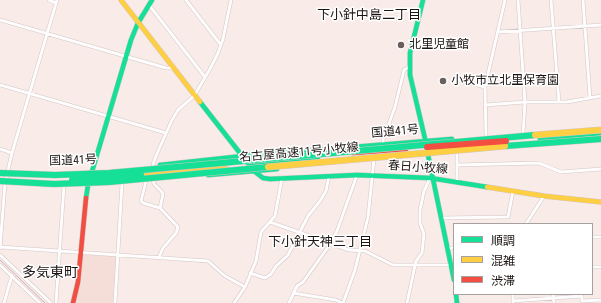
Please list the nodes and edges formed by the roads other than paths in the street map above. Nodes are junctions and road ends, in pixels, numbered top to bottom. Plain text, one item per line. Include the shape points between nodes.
1 (49, 0) edge
2 (121, 0) edge
3 (186, 0) edge
4 (231, 0) edge
5 (423, 0) edge
6 (505, 0) edge
7 (518, 0) edge
8 (551, 0) edge
9 (584, 0) edge
10 (57, 1) edge
11 (150, 2) edge
12 (0, 20) edge
13 (138, 23) junction
14 (601, 24) edge
15 (585, 26) junction
16 (554, 28) junction
17 (520, 30) junction
18 (498, 32) junction
19 (47, 33) junction
20 (221, 45) junction
21 (126, 56) junction
22 (410, 66) junction
23 (173, 68) junction
24 (205, 77) junction
25 (454, 79) dead end
26 (0, 85) edge
27 (485, 87) junction
28 (30, 93) junction
29 (194, 96) junction
30 (601, 96) edge
31 (590, 98) junction
32 (525, 102) junction
33 (559, 102) junction
34 (485, 105) junction
35 (109, 116) junction
36 (601, 131) edge
37 (166, 133) junction
38 (523, 134) junction
39 (486, 136) junction
40 (425, 140) junction
41 (601, 140) edge
42 (383, 144) junction
43 (0, 149) edge
44 (457, 152) junction
45 (12, 153) junction
46 (428, 154) junction
47 (243, 156) junction
48 (374, 159) junction
49 (249, 160) junction
50 (153, 166) junction
51 (458, 166) junction
52 (601, 169) edge
53 (230, 170) junction
54 (8, 171) junction
55 (254, 171) junction
56 (0, 172) edge
57 (92, 172) junction
58 (356, 175) junction
59 (329, 176) junction
60 (371, 176) junction
61 (0, 178) edge
62 (282, 178) junction
63 (431, 178) junction
64 (153, 180) junction
65 (146, 181) junction
66 (457, 182) junction
67 (2, 183) edge
68 (122, 183) junction
69 (88, 185) junction
70 (64, 186) junction
71 (513, 191) junction
72 (544, 196) junction
73 (601, 202) edge
74 (160, 208) junction
75 (441, 218) junction
76 (270, 222) junction
77 (527, 223) edge
78 (300, 231) junction
79 (331, 243) junction
80 (0, 248) edge
81 (451, 248) edge
82 (59, 251) junction
83 (359, 251) junction
84 (81, 252) junction
85 (0, 255) edge
86 (118, 255) junction
87 (158, 257) junction
88 (0, 265) edge
89 (415, 265) junction
90 (453, 268) edge
91 (250, 273) junction
92 (12, 275) junction
93 (245, 287) junction
94 (294, 293) junction
95 (553, 298) junction
96 (601, 300) edge
97 (513, 302) edge
98 (4, 303) edge
99 (40, 303) edge
100 (51, 303) edge
101 (56, 303) edge
102 (73, 303) edge
103 (115, 303) edge
104 (234, 303) edge
105 (289, 303) edge
106 (343, 303) edge
107 (407, 303) edge
108 (554, 303) edge

1 - 10 street
2 - 13 main road, 春日小牧線
3 - 20 street
4 - 20 street
5 - 22 main road via 410,53
6 - 18 street
7 - 17 street
8 - 16 street
9 - 15 street
10 - 19 street
11 - 13 main road
11 - 24 street
12 - 19 street
13 - 21 main road
13 - 23 main road, 春日小牧線
14 - 15 street
15 - 16 street
15 - 31 street
16 - 17 street
16 - 33 street
17 - 18 street
17 - 32 street
18 - 27 street
19 - 21 street
19 - 28 street
20 - 24 street
21 - 23 street
21 - 35 main road
22 - 40 main road
22 - 42 street via 404,70
23 - 29 main road, 春日小牧線
24 - 29 street
25 - 27 street
26 - 28 street
27 - 34 street
28 - 35 street
28 - 45 street
29 - 37 street via 178,110
29 - 47 main road, 春日小牧線
30 - 31 street
31 - 33 street
32 - 33 street
32 - 34 street
32 - 38 street
34 - 39 street
35 - 37 street
35 - 57 main road
36 - 38 main road, 国道41号
36 - 49 main road, 名古屋高速11号小牧線, bridge via 478,138
36 - 49 main road, bridge via 540,139 253,163
37 - 50 street
38 - 39 main road, 国道41号
39 - 40 main road, 国道41号
40 - 42 main road, 国道41号
40 - 46 main road
41 - 44 main road, 国道41号
41 - 53 main road, 名古屋高速11号小牧線, bridge
42 - 47 main road, 国道41号
43 - 45 street
44 - 46 main road, 国道41号
44 - 51 street
45 - 54 street
46 - 48 main road, 国道41号
46 - 63 main road
47 - 50 main road, 国道41号
47 - 55 main road, 春日小牧線
48 - 55 main road, 国道41号
48 - 60 street
49 - 56 main road, 名古屋高速11号小牧線, bridge via 83,175
50 - 57 main road, 国道41号
51 - 52 street via 538,162 561,172
51 - 66 street
53 - 61 main road, bridge via 223,168 87,179
53 - 67 main road, 名古屋高速11号小牧線, bridge via 83,184
54 - 56 main road, 国道41号
54 - 57 main road, 国道41号
54 - 67 street
55 - 62 main road, 春日小牧線 via 263,178
55 - 64 main road, 国道41号
57 - 69 main road
58 - 59 main road, 春日小牧線
58 - 60 main road, 春日小牧線
58 - 79 street
59 - 62 main road, 春日小牧線
59 - 78 street via 326,191
60 - 63 main road, 春日小牧線
60 - 83 street via 370,205
62 - 76 street via 276,216
63 - 66 main road, 春日小牧線
63 - 75 main road
63 - 89 street via 424,191 420,210 420,223 424,234 422,254
64 - 65 main road, 国道41号
64 - 74 street via 162,194
65 - 68 main road, 国道41号
65 - 74 street via 141,201
66 - 71 main road, 春日小牧線
67 - 70 main road, 国道41号
67 - 80 street
68 - 69 main road, 国道41号
68 - 86 street
69 - 70 main road, 国道41号
69 - 84 main road
70 - 82 street
71 - 72 main road, 春日小牧線
71 - 75 street via 508,217
72 - 73 main road, 春日小牧線
72 - 77 street
74 - 87 street via 178,226 176,233
75 - 81 main road
76 - 78 street
76 - 91 street via 261,232 256,261
78 - 79 street
78 - 91 street via 288,255 271,274 265,278
79 - 83 street
79 - 94 street
80 - 82 street
81 - 90 main road
82 - 84 street
82 - 101 street
83 - 89 street via 365,251 393,265
83 - 106 street
84 - 86 street
84 - 102 main road
85 - 100 street
86 - 87 street
86 - 103 street
87 - 93 street via 208,261 225,276
88 - 92 street
89 - 90 street via 448,265
89 - 107 street
91 - 93 street
92 - 98 street
92 - 99 street
93 - 104 street
94 - 105 street
94 - 106 street
95 - 96 street via 582,296 582,301
95 - 97 street
95 - 108 street

